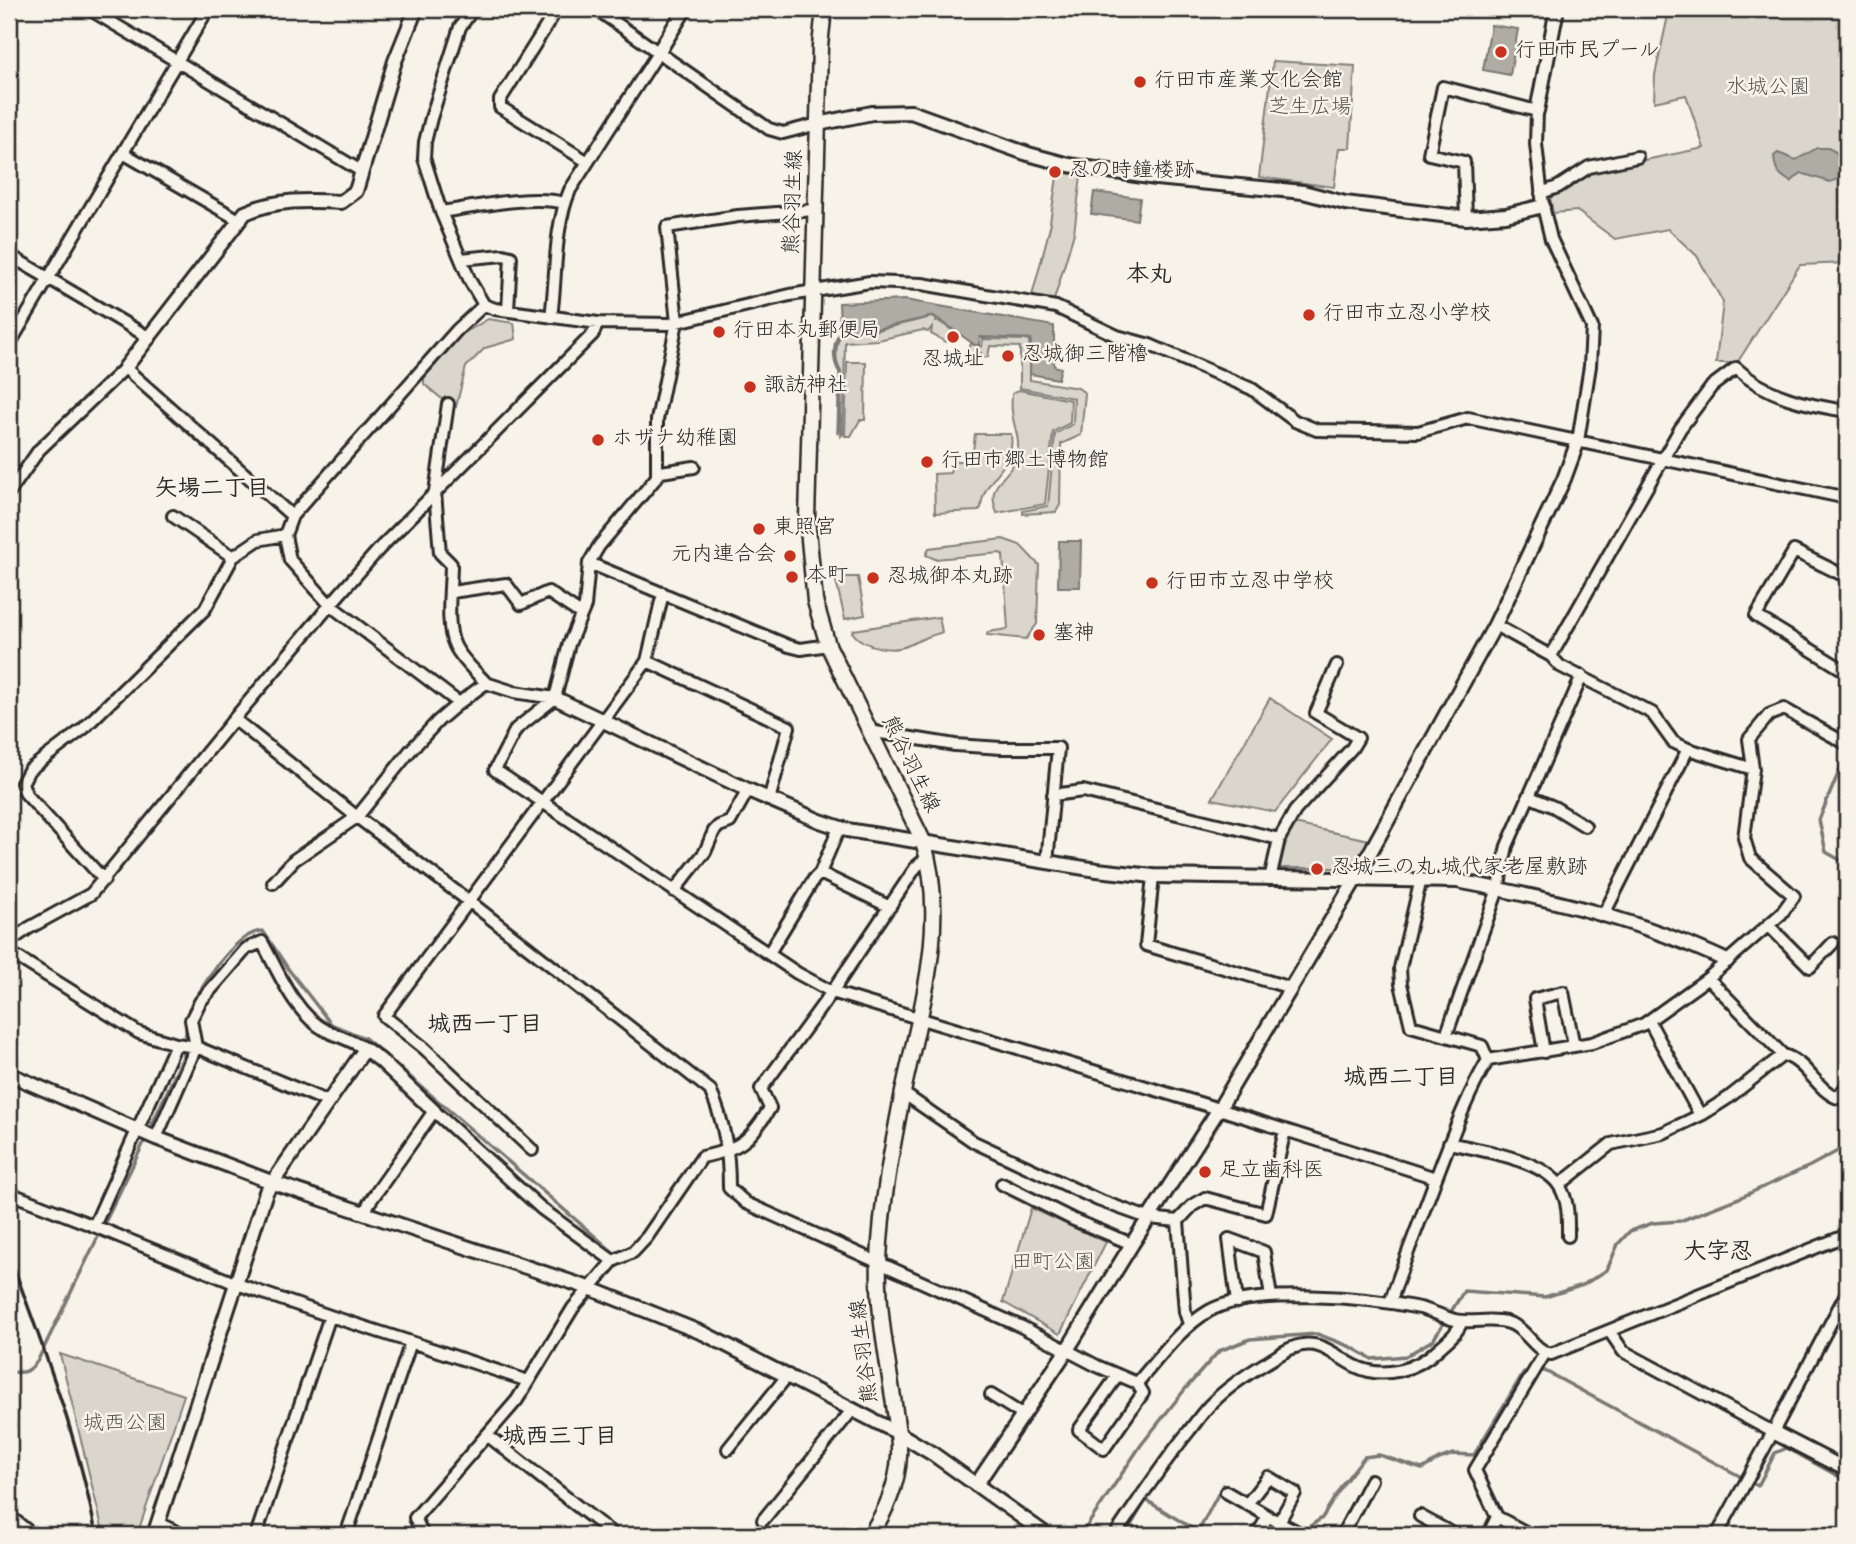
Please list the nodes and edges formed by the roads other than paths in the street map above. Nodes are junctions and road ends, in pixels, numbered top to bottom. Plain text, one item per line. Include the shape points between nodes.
1 (89, 9) edge
2 (208, 9) edge
3 (416, 9) edge
4 (473, 9) edge
5 (557, 9) edge
6 (596, 9) edge
7 (685, 9) edge
8 (824, 9) edge
9 (1557, 9) edge
10 (658, 53) junction
11 (177, 62) junction
12 (1537, 111) junction
13 (818, 124) junction
14 (123, 153) junction
15 (1637, 157) dead end
16 (587, 162) junction
17 (361, 171) junction
18 (1542, 200) junction
19 (564, 203) junction
20 (815, 210) junction
21 (442, 212) junction
22 (1466, 218) junction
23 (239, 220) junction
24 (9, 255) edge
25 (461, 259) junction
26 (48, 279) junction
27 (813, 291) junction
28 (484, 305) junction
29 (508, 310) junction
30 (551, 317) junction
31 (677, 322) junction
32 (598, 323) junction
33 (150, 338) junction
34 (9, 345) edge
35 (125, 368) junction
36 (448, 404) dead end
37 (1847, 411) edge
38 (1578, 441) junction
39 (1665, 458) junction
40 (694, 467) dead end
41 (657, 477) junction
42 (435, 492) junction
43 (9, 493) edge
44 (1847, 498) edge
45 (173, 516) dead end
46 (292, 516) junction
47 (285, 535) junction
48 (233, 557) junction
49 (589, 563) junction
50 (1847, 577) edge
51 (452, 592) junction
52 (663, 593) junction
53 (330, 605) junction
54 (581, 614) junction
55 (1495, 625) junction
56 (828, 645) junction
57 (1551, 656) junction
58 (647, 661) junction
59 (1338, 665) dead end
60 (1847, 672) edge
61 (1582, 676) junction
62 (486, 683) junction
63 (555, 698) junction
64 (459, 703) junction
65 (234, 719) junction
66 (602, 720) junction
67 (869, 731) junction
68 (1847, 744) edge
69 (1688, 749) junction
70 (1753, 769) junction
71 (748, 790) junction
72 (1053, 795) junction
73 (1528, 796) junction
74 (769, 800) junction
75 (542, 802) junction
76 (357, 817) junction
77 (1585, 826) dead end
78 (839, 828) junction
79 (1279, 839) junction
80 (923, 841) junction
81 (928, 858) junction
82 (1047, 862) junction
83 (820, 873) junction
84 (1153, 876) junction
85 (1421, 879) junction
86 (104, 880) junction
87 (1270, 880) junction
88 (1356, 880) junction
89 (273, 883) dead end
90 (1498, 889) junction
91 (674, 891) junction
92 (470, 902) junction
93 (890, 906) junction
94 (1603, 916) junction
95 (1768, 925) junction
96 (9, 942) edge
97 (1833, 943) dead end
98 (9, 952) edge
99 (769, 953) junction
100 (1727, 961) junction
101 (1708, 978) junction
102 (1291, 988) junction
103 (832, 992) junction
104 (920, 1017) junction
105 (1649, 1021) junction
106 (1446, 1036) junction
107 (176, 1044) junction
108 (1574, 1046) junction
109 (196, 1047) junction
110 (365, 1049) junction
111 (1544, 1052) junction
112 (1783, 1055) junction
113 (1488, 1060) junction
114 (9, 1074) edge
115 (1847, 1085) edge
116 (903, 1093) junction
117 (329, 1102) junction
118 (1219, 1109) junction
119 (434, 1111) junction
120 (1700, 1115) junction
121 (138, 1130) junction
122 (1284, 1130) junction
123 (156, 1138) junction
124 (1449, 1143) junction
125 (532, 1150) dead end
126 (729, 1152) junction
127 (1436, 1178) junction
128 (274, 1182) junction
129 (1002, 1184) dead end
130 (1559, 1185) junction
131 (9, 1192) edge
132 (365, 1213) junction
133 (1148, 1218) junction
134 (1178, 1221) junction
135 (94, 1226) junction
136 (1847, 1234) edge
137 (1568, 1236) dead end
138 (1132, 1244) junction
139 (613, 1261) junction
140 (879, 1263) junction
141 (237, 1283) junction
142 (589, 1288) junction
143 (1847, 1292) edge
144 (1271, 1297) junction
145 (1237, 1302) junction
146 (1390, 1303) junction
147 (330, 1316) junction
148 (1462, 1321) junction
149 (1189, 1324) junction
150 (1610, 1332) junction
151 (411, 1342) junction
152 (1067, 1350) junction
153 (1545, 1353) junction
154 (788, 1375) junction
155 (1118, 1375) junction
156 (528, 1381) junction
157 (1137, 1383) junction
158 (991, 1395) dead end
159 (853, 1409) junction
160 (1023, 1415) junction
161 (1773, 1432) junction
162 (898, 1433) junction
163 (491, 1438) junction
164 (728, 1449) dead end
165 (1847, 1470) edge
166 (1371, 1480) dead end
167 (976, 1485) junction
168 (1226, 1492) dead end
169 (1247, 1504) junction
170 (1268, 1516) junction
171 (1420, 1516) dead end
172 (9, 1517) edge
173 (1497, 1517) junction
174 (763, 1520) dead end
175 (1279, 1522) junction
176 (156, 1529) edge
177 (31, 1535) edge
178 (183, 1535) edge
179 (256, 1535) edge
180 (346, 1535) edge
181 (423, 1535) edge
182 (614, 1535) edge
183 (870, 1535) edge
184 (1047, 1535) edge
185 (1115, 1535) edge
186 (1257, 1535) edge
187 (1304, 1535) edge
188 (1342, 1535) edge
189 (1455, 1535) edge
190 (1488, 1535) edge
191 (1531, 1535) edge
192 (1717, 1535) edge

1 - 11 street
2 - 11 street
3 - 17 street
4 - 21 street via 460,27 425,142 424,158
5 - 16 street via 500,100 500,107
6 - 10 street
7 - 10 street
8 - 13 main road, 熊谷羽生線
9 - 12 street
10 - 13 street via 776,132
10 - 16 street
11 - 14 street
11 - 17 street
12 - 18 street
12 - 22 street via 1444,88 1429,154 1465,162
13 - 20 main road, 熊谷羽生線
13 - 22 street via 872,113 911,112 1069,165 1303,192 1345,203
14 - 23 street
14 - 26 street
15 - 18 street via 1588,167
16 - 19 street
17 - 23 street via 356,191 341,202 260,206
18 - 22 street via 1506,215
18 - 38 street via 1551,239 1592,327
19 - 21 street via 505,203
19 - 30 street
20 - 27 main road, 熊谷羽生線
20 - 31 street via 667,227
21 - 25 street
23 - 33 street
24 - 26 street
25 - 28 street
25 - 29 street via 511,257
26 - 33 street
26 - 34 street
27 - 31 street
27 - 38 street via 870,282 922,284 1056,307 1252,389 1295,421 1317,430 1418,432 1468,418
27 - 56 main road, 熊谷羽生線 via 807,519 815,601
28 - 29 street
28 - 46 street
29 - 30 street
30 - 32 street
31 - 32 street
31 - 41 street via 657,420
32 - 42 street via 593,334
33 - 35 street
35 - 43 street via 39,450
35 - 46 street
36 - 42 street
37 - 39 street via 1777,395 1736,368 1712,386
38 - 39 street
38 - 55 street
39 - 44 street
39 - 57 street
40 - 41 street via 661,472
41 - 49 street via 598,545
42 - 51 street via 440,553 451,564
42 - 53 street
45 - 48 street
46 - 47 street
47 - 48 street via 258,540
47 - 53 street via 290,560
48 - 86 street via 205,609 83,729 29,770 22,783 26,794
49 - 52 street
49 - 54 street
50 - 60 street via 1794,551 1756,616
51 - 54 street via 506,584 521,604 548,593
51 - 62 street via 453,642
52 - 56 street via 789,646
52 - 58 street
53 - 64 street
53 - 65 street
54 - 63 street
55 - 57 street
55 - 88 street
56 - 67 main road, 熊谷羽生線
57 - 61 street via 1560,666
58 - 66 street
58 - 74 street via 789,727
59 - 79 street via 1316,713 1358,738 1295,811
61 - 69 street via 1652,713 1673,741
61 - 73 street
62 - 63 street
62 - 64 street
63 - 66 street
63 - 75 street via 516,729 495,770
64 - 76 street via 410,751
65 - 76 street
65 - 86 street
66 - 71 street
66 - 75 street
67 - 72 street via 956,744 1058,748
67 - 80 main road, 熊谷羽生線
68 - 70 street via 1784,709 1769,715 1749,739
69 - 70 street
69 - 94 street
70 - 95 street via 1744,838 1750,858 1794,895
71 - 74 street
71 - 91 street via 730,822 714,831 705,852
72 - 79 street via 1083,791
72 - 82 street
73 - 77 street
73 - 90 street via 1507,846
74 - 78 street
75 - 91 street
75 - 92 street
76 - 89 street via 294,860
76 - 92 street
78 - 80 street
78 - 83 street
79 - 87 street
80 - 81 main road, 熊谷羽生線
80 - 82 street
81 - 93 street via 916,867
81 - 104 main road, 熊谷羽生線 via 933,933
82 - 84 street
83 - 93 street
83 - 99 street
84 - 87 street
84 - 102 street via 1146,945
85 - 88 street
85 - 90 street
85 - 106 street via 1400,968 1401,984 1411,1026
86 - 96 street via 91,894
87 - 88 street
88 - 102 street
90 - 94 street
90 - 106 street
91 - 99 street
92 - 125 street via 384,1016
92 - 126 street via 709,1090 720,1112
93 - 103 street
94 - 100 street via 1648,927
95 - 97 street via 1811,967
95 - 100 street
98 - 107 street via 139,1033
99 - 103 street
100 - 101 street
101 - 105 street
101 - 112 street
102 - 118 street
103 - 104 street
103 - 126 street via 761,1089 770,1108 755,1133
104 - 116 main road, 熊谷羽生線
104 - 118 street
105 - 108 street
105 - 120 street
106 - 113 street via 1482,1046
107 - 109 street
107 - 121 street
108 - 111 street
108 - 111 street via 1563,992 1535,999
109 - 110 street via 191,1020 200,1002 246,949 262,942 303,1013 324,1030
109 - 117 street
109 - 123 street
110 - 117 street
110 - 119 street
111 - 113 street
112 - 115 street via 1795,1058 1830,1096 1838,1098
112 - 120 street
113 - 124 street
114 - 121 street
116 - 133 street via 974,1142 1098,1200
116 - 140 main road, 熊谷羽生線 via 882,1213
117 - 128 street
118 - 122 street
118 - 133 street
119 - 132 street
119 - 139 street via 542,1209
120 - 130 street via 1663,1133 1611,1144
121 - 123 street
121 - 135 street
122 - 127 street
122 - 134 street via 1265,1214 1206,1198
123 - 128 street
124 - 127 street
124 - 130 street via 1507,1156 1535,1167
126 - 139 street via 702,1157 647,1237 633,1252
126 - 140 street via 729,1188 746,1203
127 - 146 street
128 - 132 street
128 - 141 street via 266,1192
129 - 138 street
130 - 137 street via 1567,1206
131 - 135 street
132 - 142 street
133 - 134 street
133 - 138 street
134 - 149 street
135 - 141 street
136 - 150 street
138 - 152 street
139 - 142 street
140 - 152 street
140 - 162 main road, 熊谷羽生線
141 - 147 street
141 - 176 street
142 - 154 street via 705,1334
142 - 156 street
143 - 161 street
144 - 145 street
144 - 145 street via 1264,1251 1229,1239
144 - 146 street
145 - 149 street via 1211,1309
146 - 148 street
147 - 151 street
147 - 179 street
148 - 153 street via 1509,1323
148 - 185 street via 1432,1356 1405,1370 1368,1371 1329,1349 1303,1346 1240,1379 1196,1422
149 - 157 street
150 - 153 street
150 - 161 street via 1623,1351
151 - 156 street
151 - 180 street
152 - 155 street
152 - 160 street
153 - 173 street via 1475,1470
154 - 159 street
154 - 164 street
155 - 157 street
155 - 157 street via 1079,1430 1104,1449 1143,1393
156 - 163 street
158 - 160 street
159 - 162 street
159 - 174 street
160 - 167 street
161 - 165 street
161 - 192 street
162 - 167 street
162 - 183 main road, 熊谷羽生線 via 900,1457 889,1501
163 - 181 street via 415,1518
163 - 182 street
166 - 188 street
167 - 184 street
168 - 169 street
169 - 170 street
169 - 175 street via 1268,1477 1294,1493
170 - 175 street
170 - 186 street
171 - 189 street
172 - 177 street
173 - 190 street
173 - 191 street
175 - 187 street
176 - 178 street

